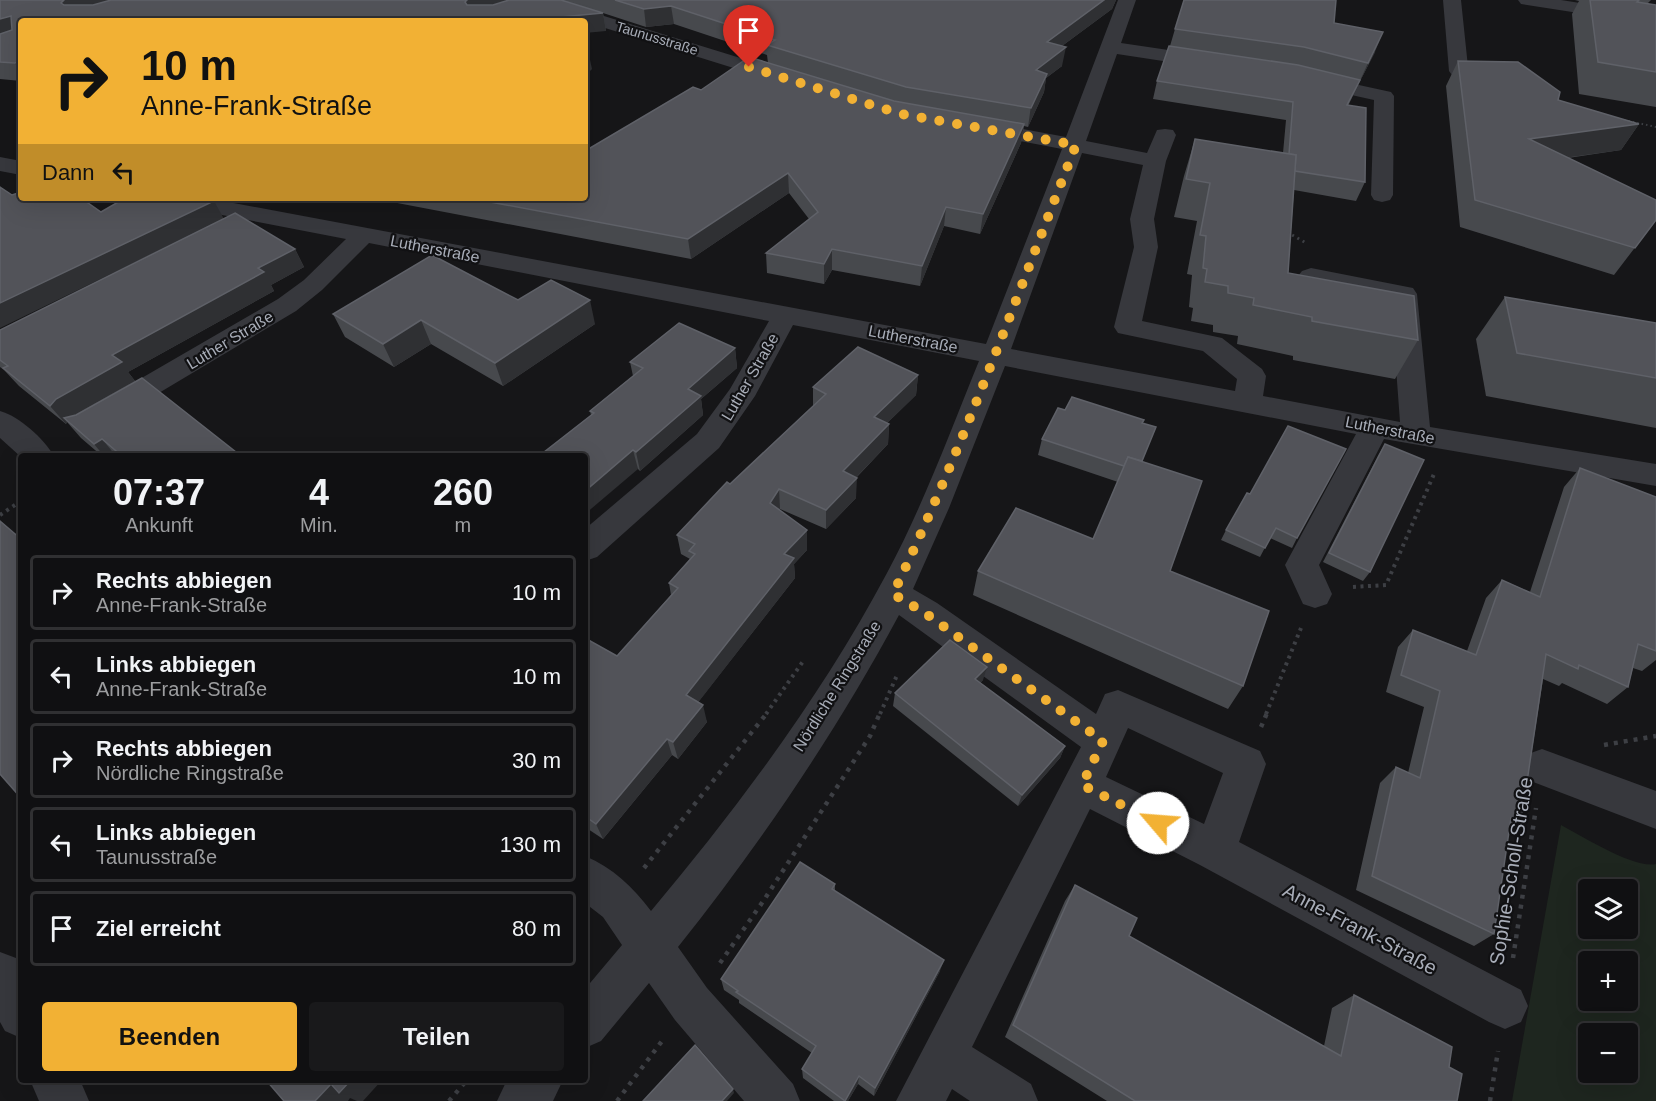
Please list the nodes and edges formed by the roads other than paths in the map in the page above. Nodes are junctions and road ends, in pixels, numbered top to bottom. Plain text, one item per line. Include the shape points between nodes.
1 (1127, 0) edge
2 (1452, 0) edge
3 (1527, 0) edge
4 (531, 2) edge
5 (585, 18) edge
6 (588, 19) edge
7 (1656, 20) edge
8 (1110, 47) junction
9 (1227, 64) edge
10 (1296, 75) edge
11 (1517, 81) edge
12 (799, 82) edge
13 (958, 123) edge
14 (1165, 135) dead end
15 (1076, 145) junction
16 (1155, 161) junction
17 (0, 164) edge
18 (18, 167) edge
19 (1382, 195) dead end
20 (187, 201) edge
21 (256, 214) junction
22 (224, 230) edge
23 (364, 235) junction
24 (1311, 276) edge
25 (786, 314) junction
26 (996, 354) junction
27 (1248, 402) junction
28 (92, 420) edge
29 (0, 421) edge
30 (1375, 427) junction
31 (1416, 434) junction
32 (36, 453) edge
33 (1656, 476) edge
34 (588, 545) edge
35 (893, 594) junction
36 (1315, 594) dead end
37 (1103, 741) junction
38 (1542, 767) road end
39 (1082, 785) junction
40 (1656, 810) edge
41 (1215, 851) junction
42 (588, 879) edge
43 (650, 947) junction
44 (0, 974) edge
45 (1505, 1006) road end
46 (18, 1009) edge
47 (588, 1021) edge
48 (943, 1056) junction
49 (56, 1083) edge
50 (536, 1083) edge
51 (65, 1101) edge
52 (521, 1101) edge
53 (776, 1101) edge
54 (920, 1101) edge
55 (1014, 1101) edge

1 - 8 street, Nördliche Ringstraße
2 - 11 street via 1459,71
3 - 7 street
4 - 5 street, Taunusstraße
6 - 12 street, Taunusstraße
8 - 9 street
8 - 15 street, Nördliche Ringstraße
10 - 19 street via 1384,96
13 - 15 street
14 - 16 street
15 - 16 street
15 - 26 street, Nördliche Ringstraße
16 - 27 street via 1142,219 1146,247 1127,327 1212,344 1252,376
17 - 18 street
20 - 21 street, Lutherstraße
21 - 22 street
21 - 23 street, Lutherstraße
23 - 25 street, Lutherstraße
23 - 28 street, Luther Straße via 313,285 267,319
24 - 31 street via 1404,294
25 - 26 street, Lutherstraße
25 - 34 street, Luther Straße via 722,425
26 - 27 street, Lutherstraße
26 - 35 street, Nördliche Ringstraße via 925,528
27 - 30 street, Lutherstraße
29 - 32 street
30 - 31 street, Lutherstraße
30 - 36 street via 1302,565
31 - 33 street, Lutherstraße
35 - 37 street
35 - 43 street, Nördliche Ringstraße via 860,654 753,814
37 - 39 street
37 - 41 street via 1118,706 1246,764
38 - 40 street
39 - 41 street, Anne-Frank-Straße
39 - 48 street
41 - 45 street, Anne-Frank-Straße
42 - 43 street via 618,902
43 - 47 street, Nördliche Ringstraße
43 - 53 street via 691,1004
44 - 46 street
48 - 54 street
48 - 55 street
49 - 51 street
50 - 52 street

